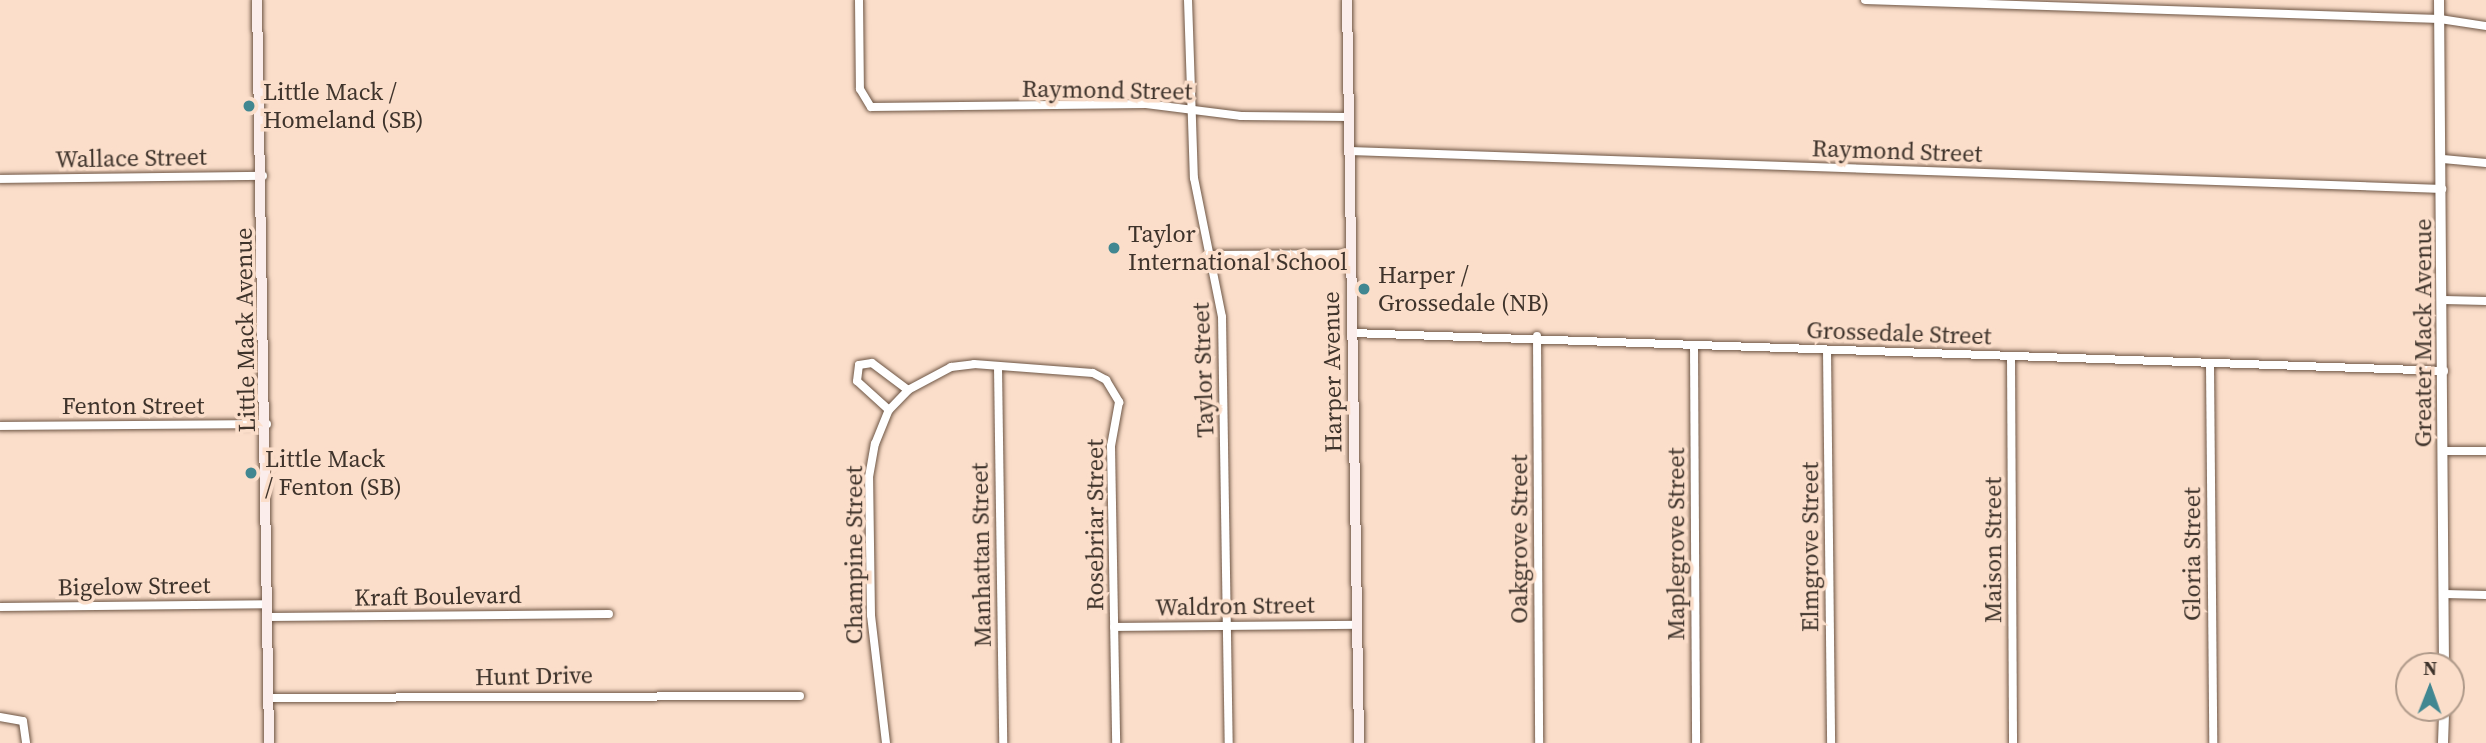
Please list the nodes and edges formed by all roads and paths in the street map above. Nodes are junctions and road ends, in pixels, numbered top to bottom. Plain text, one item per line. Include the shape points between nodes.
1 (257, 0) edge
2 (859, 0) edge
3 (1188, 0) edge
4 (1347, 0) edge
5 (1865, 0) edge
6 (1884, 0) edge
7 (2440, 0) edge
8 (2440, 19) junction
9 (2486, 26) edge
10 (1189, 109) junction
11 (1349, 117) junction
12 (1350, 151) junction
13 (2443, 159) junction
14 (2486, 163) edge
15 (263, 176) junction
16 (0, 179) edge
17 (2442, 189) junction
18 (1351, 254) junction
19 (1213, 255) junction
20 (2444, 300) junction
21 (2486, 301) edge
22 (1352, 333) junction
23 (1537, 336) junction
24 (1694, 345) junction
25 (1827, 350) junction
26 (2011, 357) junction
27 (2210, 365) junction
28 (998, 367) junction
29 (2444, 371) junction
30 (908, 390) junction
31 (889, 410) junction
32 (267, 424) junction
33 (0, 426) edge
34 (2445, 451) junction
35 (2486, 451) edge
36 (2445, 594) junction
37 (2486, 595) edge
38 (267, 604) junction
39 (0, 607) edge
40 (609, 614) dead end
41 (268, 617) junction
42 (1228, 625) junction
43 (1357, 625) junction
44 (1114, 627) junction
45 (2444, 652) edge
46 (800, 696) dead end
47 (269, 698) junction
48 (0, 717) edge
49 (2444, 722) edge
50 (26, 743) edge
51 (269, 743) edge
52 (886, 743) edge
53 (1003, 743) edge
54 (1116, 743) edge
55 (1229, 743) edge
56 (1359, 743) edge
57 (1539, 743) edge
58 (1696, 743) edge
59 (1830, 743) edge
60 (2013, 743) edge
61 (2213, 743) edge
62 (2443, 743) edge

1 - 15 main road, Little Mack Avenue
2 - 10 street, Raymond Street via 865,104
3 - 10 street, Taylor Street
4 - 11 main road, Harper Avenue
5 - 6 street
6 - 8 street
7 - 8 street, Greater Mack Avenue
8 - 9 street
8 - 13 street, Greater Mack Avenue
10 - 11 street, Raymond Street via 1241,116
10 - 19 street, Taylor Street via 1197,200
11 - 12 main road, Harper Avenue
12 - 17 street, Raymond Street
12 - 18 main road, Harper Avenue
13 - 14 street
13 - 17 street, Greater Mack Avenue
15 - 16 street, Wallace Street
15 - 32 main road, Little Mack Avenue
17 - 20 street, Greater Mack Avenue
18 - 19 street
18 - 22 main road, Harper Avenue
19 - 42 street, Taylor Street via 1222,317
20 - 21 street
20 - 29 street, Greater Mack Avenue
22 - 23 street, Grossedale Street
22 - 43 main road, Harper Avenue
23 - 24 street, Grossedale Street
23 - 57 street, Oakgrove Street
24 - 25 street, Grossedale Street
24 - 58 street, Maplegrove Street
25 - 26 street, Grossedale Street
25 - 59 street, Elmgrove Street
26 - 27 street, Grossedale Street
26 - 60 street, Maison Street
27 - 29 street, Grossedale Street
27 - 61 street, Gloria Street
28 - 30 street, Champine Street via 951,367
28 - 44 street, Rosebriar Street via 1093,373 1116,395 1119,408 1111,446
28 - 53 street, Manhattan Street
29 - 34 street, Greater Mack Avenue
30 - 31 street, Champine Street
30 - 31 street via 872,363 859,365 857,381
31 - 52 street, Champine Street via 869,477 871,615
32 - 33 street, Fenton Street
32 - 38 main road, Little Mack Avenue
34 - 35 street
34 - 36 street, Greater Mack Avenue
36 - 37 street
36 - 45 street, Greater Mack Avenue
38 - 39 street, Bigelow Street
38 - 41 main road, Little Mack Avenue
40 - 41 street, Kraft Boulevard
41 - 47 main road, Little Mack Avenue
42 - 43 street, Waldron Street
42 - 44 street, Waldron Street
42 - 55 street, Taylor Street
43 - 56 main road, Harper Avenue
44 - 54 street, Rosebriar Street
46 - 47 street, Hunt Drive
47 - 51 main road, Little Mack Avenue
48 - 50 street via 23,721
49 - 62 street

